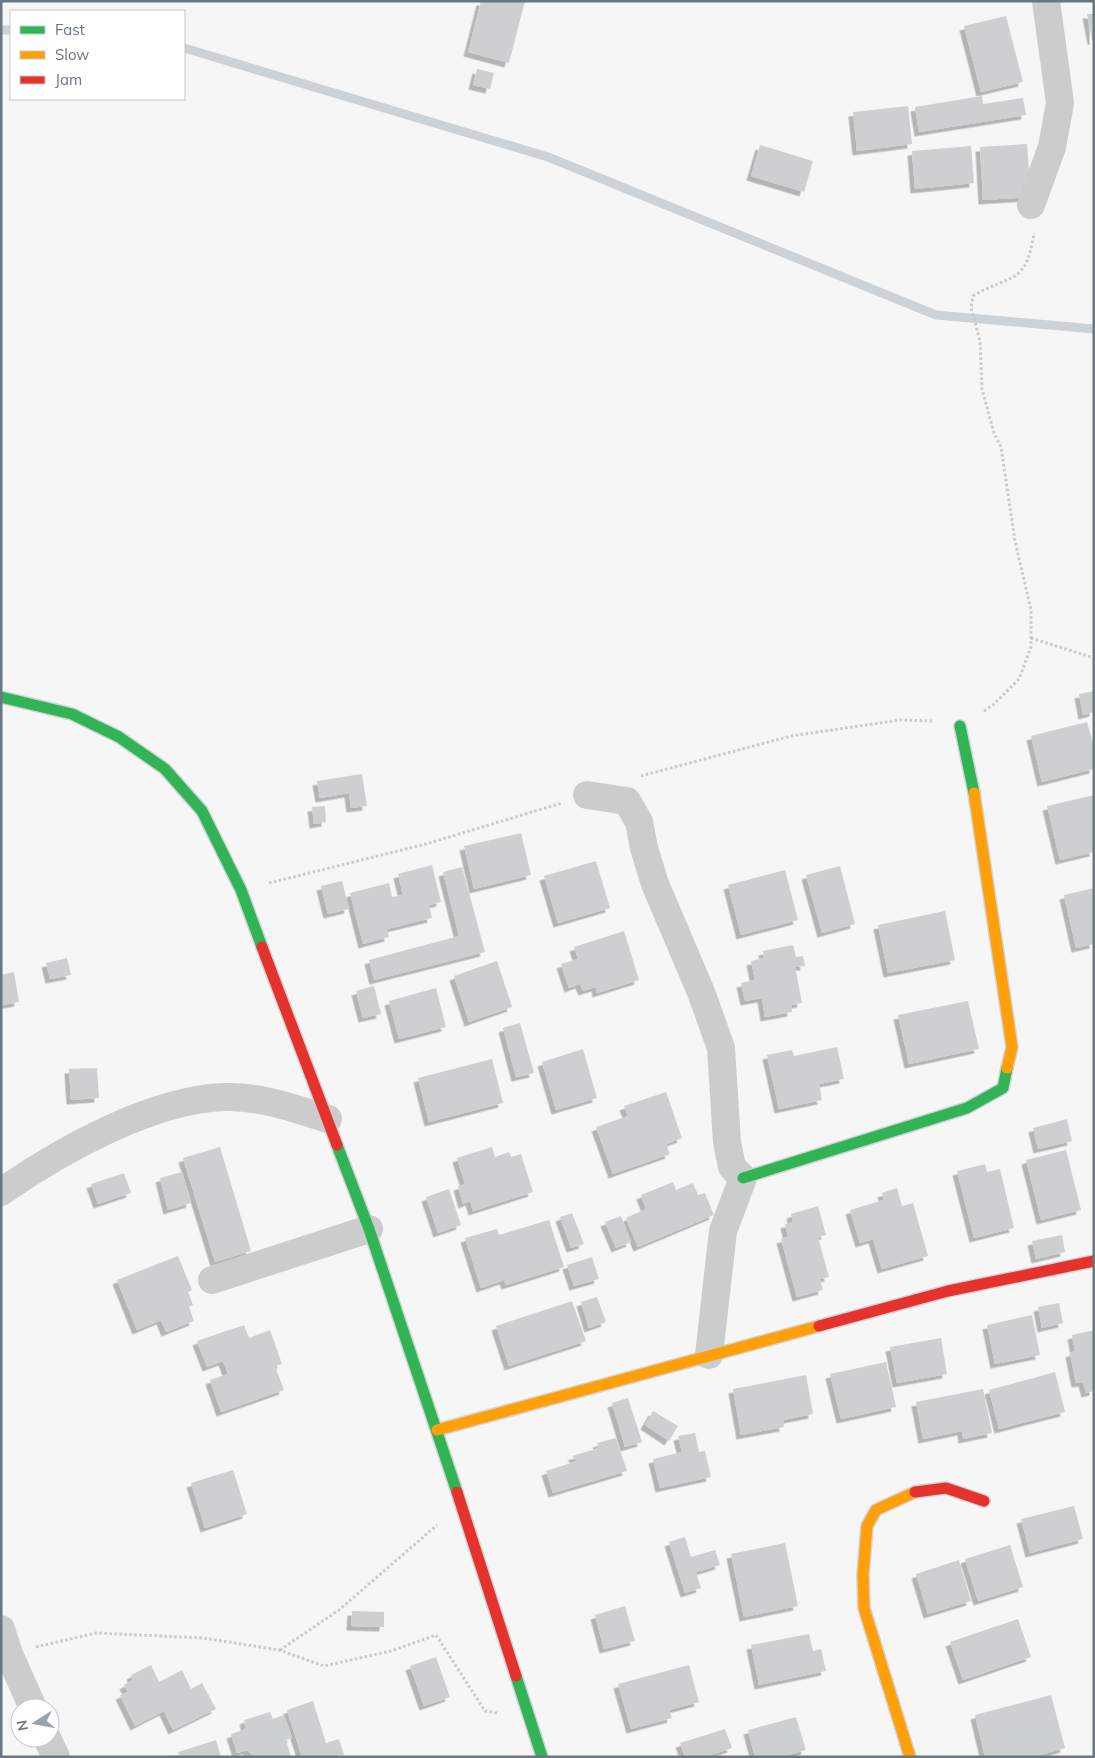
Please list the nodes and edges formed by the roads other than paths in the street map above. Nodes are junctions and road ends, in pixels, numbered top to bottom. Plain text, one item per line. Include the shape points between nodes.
1 (1046, 1) edge
2 (1031, 205) road end
3 (1, 697) edge
4 (960, 726) road end
5 (587, 795) dead end
6 (328, 1119) junction
7 (743, 1178) junction
8 (1, 1192) edge
9 (369, 1229) junction
10 (1094, 1261) edge
11 (212, 1280) dead end
12 (708, 1355) junction
13 (437, 1430) junction
14 (984, 1501) dead end
15 (5, 1642) edge
16 (29, 1698) edge
17 (542, 1757) edge
18 (910, 1757) edge

1 - 2 street via 1060,103 1052,147
3 - 6 street via 72,714 119,737 165,769 202,811 241,890
4 - 7 street via 978,809 1012,1048 1003,1088 967,1108
5 - 7 street via 627,801 639,822 655,884 722,1048 729,1151 732,1168
6 - 8 street via 264,1100 226,1097 182,1102 131,1120 41,1164
6 - 9 street
7 - 12 street via 723,1231
9 - 11 street
9 - 13 street
10 - 12 street via 948,1291
12 - 13 street
13 - 17 street
14 - 18 street via 946,1488 912,1492 876,1510 867,1526 864,1608
15 - 16 street

